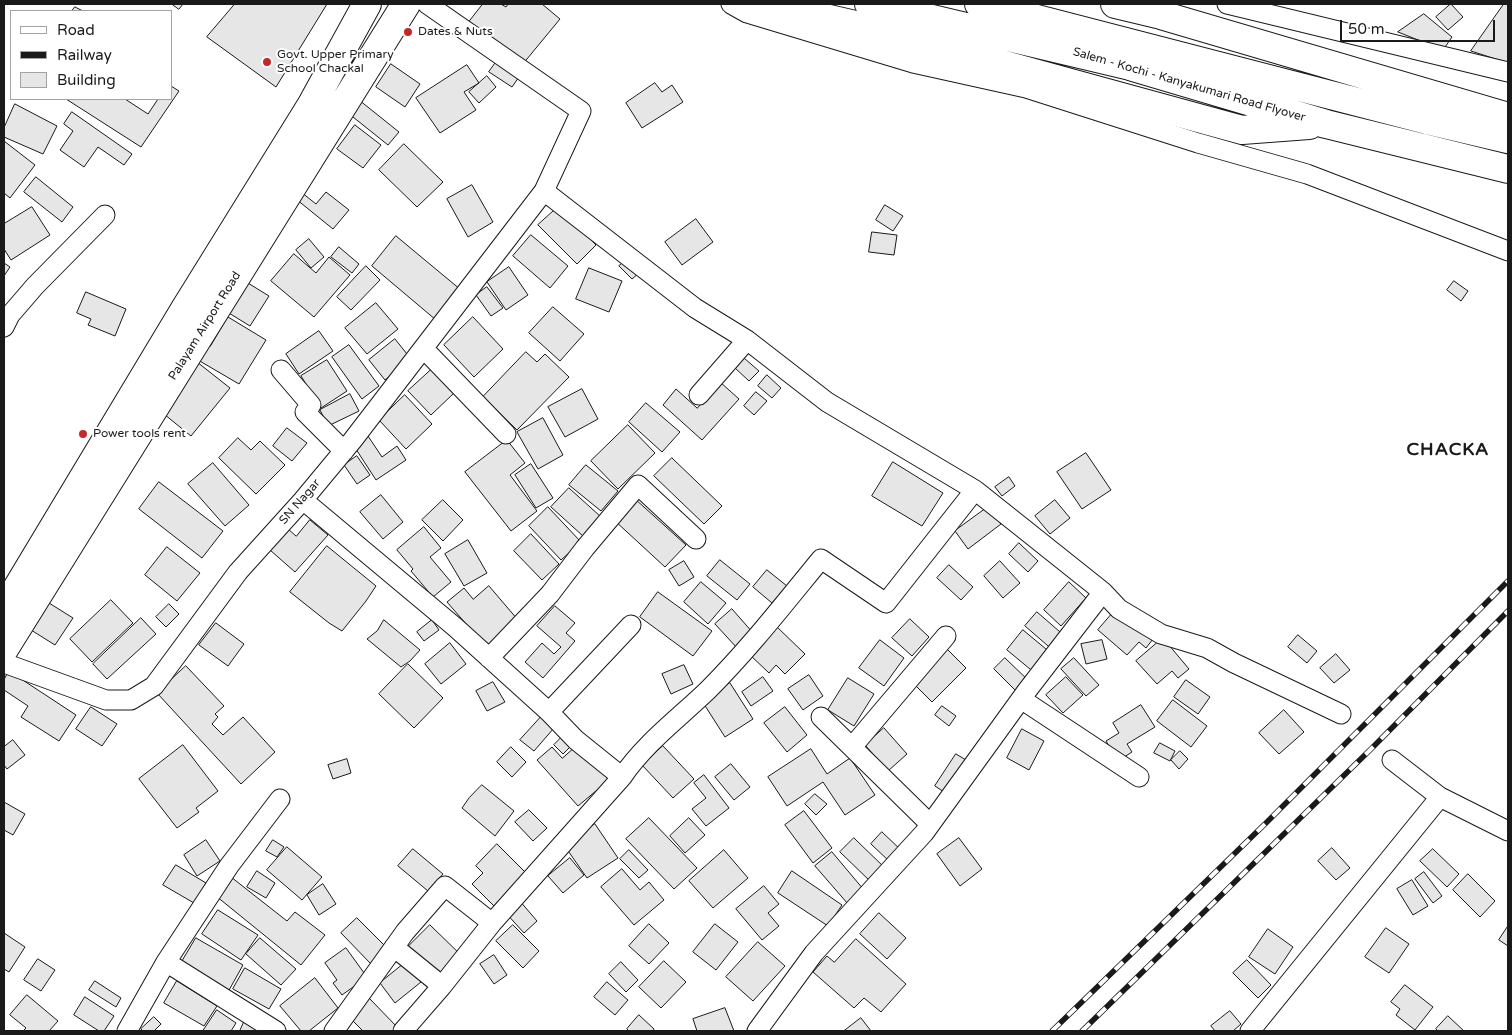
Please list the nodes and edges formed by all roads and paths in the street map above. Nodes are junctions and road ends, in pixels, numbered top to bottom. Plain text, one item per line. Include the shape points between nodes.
1 (367, 4) edge
2 (406, 4) edge
3 (427, 4) edge
4 (731, 4) edge
5 (869, 4) edge
6 (979, 4) edge
7 (1115, 4) edge
8 (1227, 4) edge
9 (756, 8) edge
10 (1508, 72) edge
11 (1508, 117) edge
12 (1326, 124) junction
13 (1508, 139) edge
14 (1508, 169) edge
15 (544, 191) junction
16 (105, 215) dead end
17 (1508, 251) edge
18 (4, 327) edge
19 (747, 340) junction
20 (424, 349) junction
21 (281, 370) dead end
22 (699, 396) dead end
23 (506, 434) dead end
24 (344, 450) junction
25 (975, 490) junction
26 (303, 500) junction
27 (696, 539) dead end
28 (1103, 592) junction
29 (4, 610) edge
30 (631, 625) dead end
31 (946, 636) dead end
32 (4, 649) edge
33 (489, 658) junction
34 (4, 663) edge
35 (1021, 699) junction
36 (548, 712) junction
37 (1341, 714) dead end
38 (821, 717) dead end
39 (852, 748) junction
40 (1392, 760) dead end
41 (622, 777) junction
42 (1139, 777) dead end
43 (1440, 796) junction
44 (280, 799) dead end
45 (930, 824) junction
46 (1508, 832) edge
47 (492, 923) junction
48 (394, 947) junction
49 (166, 962) junction
50 (442, 986) junction
51 (127, 1031) edge
52 (276, 1031) edge
53 (334, 1031) edge
54 (403, 1031) edge
55 (757, 1031) edge
56 (1250, 1031) edge

1 - 29 main road, Palayam Airport Road via 311,106
2 - 32 main road, Palayam Airport Road
3 - 15 street, SN Nagar via 581,111
4 - 9 street
5 - 12 main road, Salem - Kochi - Kanyakumari Road Flyover via 1130,66
6 - 13 main road, Salem - Kochi - Kanyakumari Road Flyover
7 - 11 main road
8 - 10 street
9 - 12 main road via 877,30 1242,130
9 - 17 street via 913,63 1026,88 1307,174
12 - 14 main road, Salem - Kochi - Kanyakumari Road Flyover
15 - 19 street via 695,308
15 - 20 street, SN Nagar
16 - 18 street via 35,286
19 - 22 street
19 - 25 street via 827,402
20 - 23 street
20 - 24 street, SN Nagar
21 - 24 street via 311,405 305,412
24 - 26 street, SN Nagar
25 - 28 street
25 - 41 street via 886,603 821,559 762,631 709,689 648,746
26 - 33 street
26 - 34 street, SN Nagar via 238,572 154,686 130,700 106,700
27 - 33 street via 638,485 550,594
28 - 35 street
28 - 37 street via 1119,609 1161,634 1207,648
30 - 36 street
31 - 39 street
33 - 36 street
35 - 42 street
35 - 45 street
36 - 41 street via 576,740
38 - 39 street
39 - 45 street
40 - 43 street
41 - 47 street
43 - 46 street
43 - 56 street
44 - 49 street via 229,866
45 - 55 street via 814,953
47 - 48 street via 445,886
47 - 50 street
48 - 50 street
48 - 53 street
49 - 51 street
49 - 52 street
50 - 54 street

